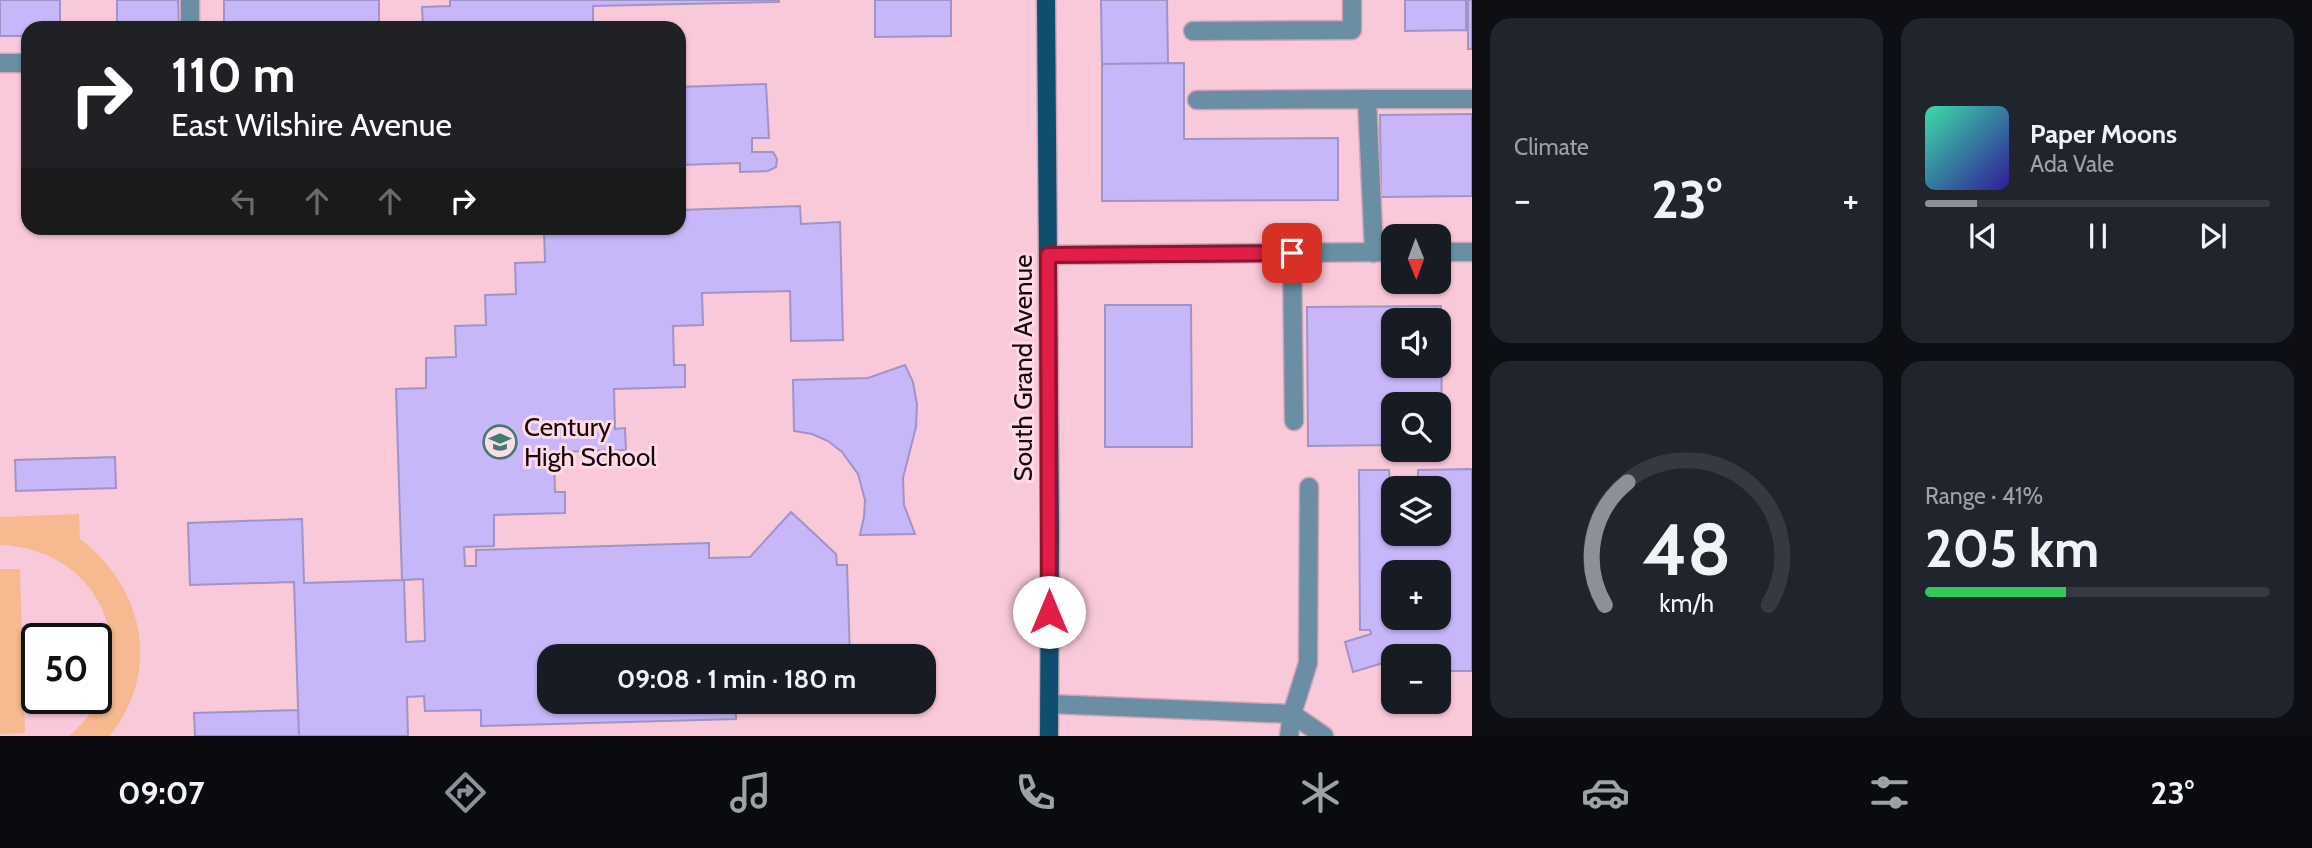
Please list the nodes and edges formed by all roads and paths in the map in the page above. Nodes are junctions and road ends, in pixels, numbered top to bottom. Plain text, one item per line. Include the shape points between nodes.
1 (190, 0) edge
2 (1046, 0) edge
3 (1352, 0) edge
4 (190, 21) edge
5 (1193, 31) dead end
6 (0, 63) edge
7 (21, 63) edge
8 (1367, 99) junction
9 (1472, 99) edge
10 (1197, 100) dead end
11 (1451, 252) edge
12 (1472, 252) edge
13 (1292, 253) junction
14 (1374, 253) junction
15 (1381, 253) edge
16 (1048, 255) junction
17 (1294, 421) dead end
18 (1309, 487) dead end
19 (1049, 704) junction
20 (1292, 714) junction
21 (1049, 736) edge
22 (1289, 736) edge
23 (1324, 736) edge

1 - 4 street
2 - 16 main road, South Grand Avenue
3 - 5 street via 1352,30
6 - 7 street
8 - 9 street
8 - 10 street
8 - 14 street
11 - 12 street
13 - 14 street
13 - 16 street
13 - 17 street
14 - 15 street
16 - 19 main road, South Grand Avenue
18 - 20 street via 1308,663
19 - 20 street
19 - 21 main road, South Grand Avenue
20 - 22 street
20 - 23 street

